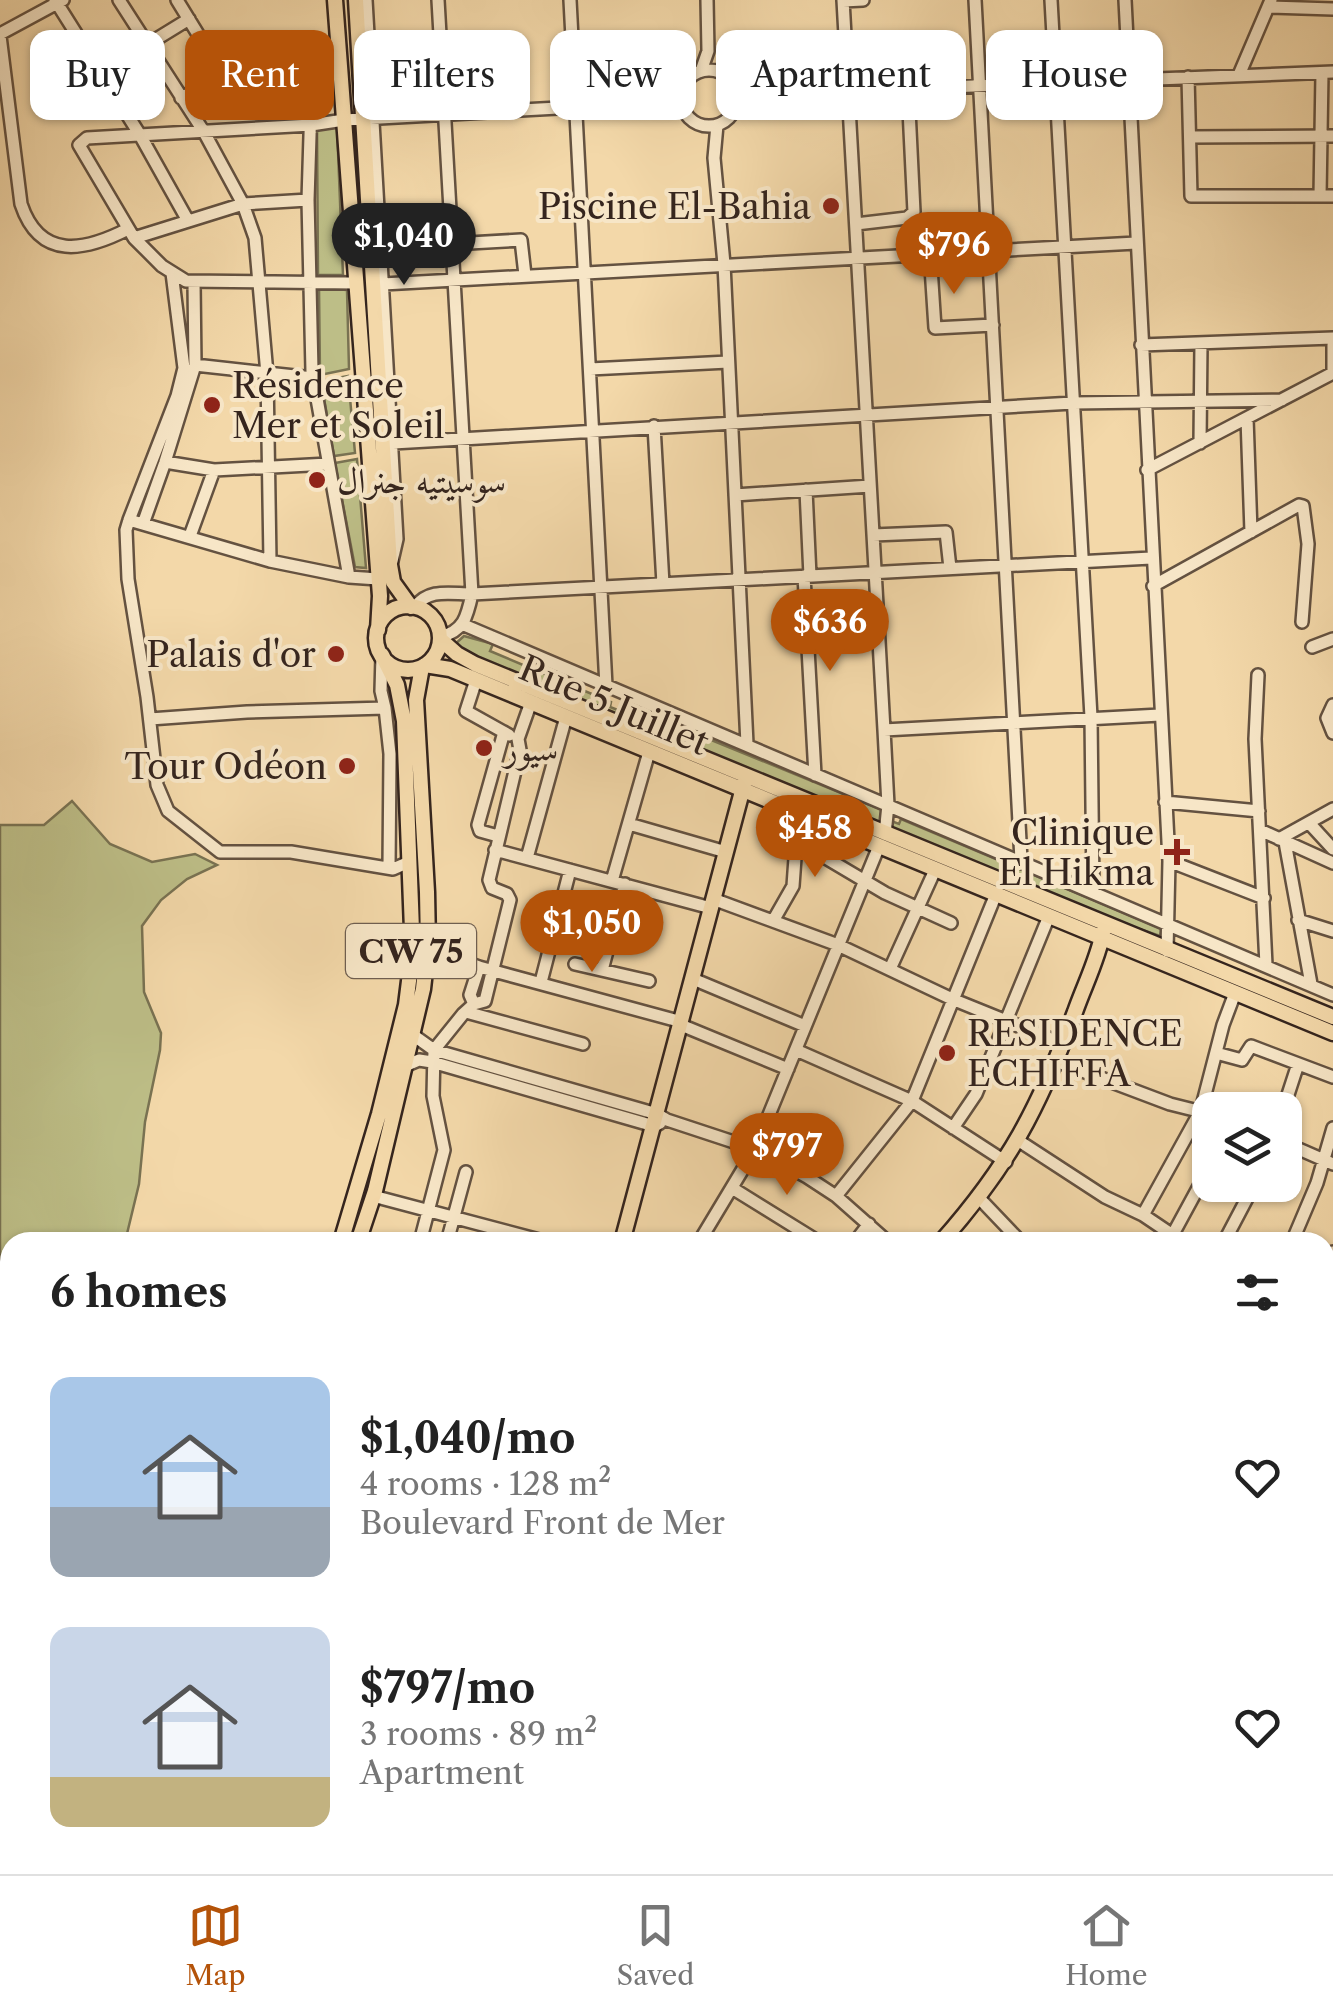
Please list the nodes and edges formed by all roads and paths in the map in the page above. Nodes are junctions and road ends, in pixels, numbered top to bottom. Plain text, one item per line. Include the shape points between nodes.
1 (119, 0) edge
2 (177, 0) edge
3 (336, 0) edge
4 (356, 0) edge
5 (366, 0) edge
6 (438, 0) edge
7 (570, 0) edge
8 (706, 0) edge
9 (843, 0) edge
10 (862, 0) edge
11 (975, 0) edge
12 (1051, 0) edge
13 (1125, 0) edge
14 (58, 1) edge
15 (1269, 3) edge
16 (1333, 9) edge
17 (189, 19) junction
18 (76, 30) edge
19 (138, 30) edge
20 (196, 30) edge
21 (440, 30) edge
22 (572, 30) edge
23 (845, 30) edge
24 (1053, 30) edge
25 (1126, 30) edge
26 (165, 34) edge
27 (0, 35) edge
28 (708, 51) junction
29 (716, 69) edge
30 (701, 71) junction
31 (716, 71) edge
32 (1328, 72) edge
33 (165, 73) edge
34 (696, 75) edge
35 (1239, 75) junction
36 (1188, 76) junction
37 (1163, 77) edge
38 (980, 87) junction
39 (986, 87) edge
40 (966, 88) edge
41 (185, 95) edge
42 (180, 98) junction
43 (131, 120) edge
44 (311, 120) edge
45 (344, 120) junction
46 (384, 120) edge
47 (444, 120) edge
48 (577, 120) edge
49 (696, 120) edge
50 (723, 120) edge
51 (850, 120) edge
52 (909, 120) edge
53 (1058, 120) edge
54 (1130, 120) edge
55 (369, 121) junction
56 (311, 125) junction
57 (711, 125) junction
58 (204, 132) junction
59 (140, 135) junction
60 (1327, 136) edge
61 (1190, 137) junction
62 (1326, 196) edge
63 (308, 200) junction
64 (244, 204) junction
65 (187, 219) junction
66 (856, 224) junction
67 (131, 233) junction
68 (1136, 242) junction
69 (452, 244) junction
70 (1064, 246) junction
71 (989, 249) junction
72 (930, 252) junction
73 (858, 257) junction
74 (724, 264) junction
75 (586, 272) junction
76 (172, 273) junction
77 (525, 275) junction
78 (454, 278) junction
79 (259, 282) junction
80 (194, 283) junction
81 (309, 283) junction
82 (355, 283) junction
83 (382, 284) junction
84 (992, 326) junction
85 (1333, 342) edge
86 (1201, 343) junction
87 (1141, 345) junction
88 (728, 362) junction
89 (196, 365) junction
90 (590, 369) junction
91 (1333, 373) edge
92 (267, 374) junction
93 (313, 378) junction
94 (1144, 400) junction
95 (1200, 400) junction
96 (1282, 400) junction
97 (1073, 403) junction
98 (997, 408) junction
99 (866, 415) junction
100 (1247, 418) junction
101 (732, 421) junction
102 (654, 426) junction
103 (594, 430) junction
104 (465, 440) junction
105 (393, 443) junction
106 (1200, 443) junction
107 (166, 462) junction
108 (328, 464) junction
109 (267, 468) junction
110 (214, 470) junction
111 (1147, 470) junction
112 (870, 486) junction
113 (806, 490) junction
114 (735, 495) junction
115 (129, 520) junction
116 (143, 524) junction
117 (1251, 532) junction
118 (873, 535) junction
119 (190, 536) junction
120 (1151, 558) junction
121 (270, 561) junction
122 (1082, 562) junction
123 (390, 565) junction
124 (1005, 566) junction
125 (950, 568) junction
126 (875, 572) junction
127 (807, 576) junction
128 (349, 577) junction
129 (378, 580) junction
130 (739, 580) junction
131 (663, 584) junction
132 (1153, 586) junction
133 (603, 587) junction
134 (472, 594) junction
135 (413, 607) junction
136 (1302, 622) dead end
137 (464, 625) junction
138 (378, 630) junction
139 (440, 638) junction
140 (1333, 639) edge
141 (1312, 647) dead end
142 (382, 655) junction
143 (424, 666) junction
144 (1258, 675) dead end
145 (476, 680) junction
146 (606, 686) junction
147 (531, 702) junction
148 (1333, 705) edge
149 (385, 708) junction
150 (1160, 715) junction
151 (566, 717) junction
152 (1091, 717) junction
153 (150, 720) junction
154 (1016, 723) junction
155 (884, 730) junction
156 (504, 732) junction
157 (1333, 733) edge
158 (518, 739) junction
159 (747, 744) junction
160 (649, 752) junction
161 (815, 775) junction
162 (744, 784) junction
163 (1165, 802) junction
164 (888, 805) junction
165 (1333, 809) edge
166 (1259, 811) junction
167 (812, 818) junction
168 (629, 824) junction
169 (1310, 824) junction
170 (1260, 830) junction
171 (882, 840) junction
172 (1282, 840) junction
173 (496, 843) junction
174 (1333, 849) edge
175 (726, 852) junction
176 (527, 858) junction
177 (826, 858) dead end
178 (1022, 860) junction
179 (1168, 861) junction
180 (408, 862) junction
181 (1333, 863) edge
182 (389, 868) junction
183 (570, 870) junction
184 (935, 870) junction
185 (865, 878) junction
186 (619, 882) junction
187 (1093, 892) junction
188 (996, 894) junction
189 (1264, 898) junction
190 (712, 904) junction
191 (918, 908) junction
192 (1049, 916) junction
193 (1298, 920) junction
194 (773, 921) junction
195 (950, 923) dead end
196 (1170, 924) junction
197 (1333, 931) edge
198 (1103, 932) junction
199 (838, 945) junction
200 (1168, 951) junction
201 (460, 960) dead end
202 (576, 964) dead end
203 (1266, 965) junction
204 (485, 968) junction
205 (602, 970) junction
206 (890, 970) junction
207 (693, 979) junction
208 (650, 981) dead end
209 (542, 982) junction
210 (1310, 984) junction
211 (1234, 993) junction
212 (1333, 995) edge
213 (952, 999) junction
214 (470, 1008) junction
215 (1333, 1018) edge
216 (1008, 1020) junction
217 (682, 1023) junction
218 (805, 1026) junction
219 (1333, 1033) edge
220 (414, 1035) junction
221 (583, 1044) dead end
222 (1063, 1044) junction
223 (796, 1050) junction
224 (1216, 1053) junction
225 (433, 1056) junction
226 (1056, 1061) junction
227 (1298, 1064) junction
228 (405, 1066) junction
229 (788, 1069) junction
230 (1333, 1077) edge
231 (1209, 1092) edge
232 (1289, 1092) edge
233 (912, 1101) junction
234 (1192, 1109) edge
235 (659, 1120) junction
236 (954, 1128) junction
237 (1333, 1128) edge
238 (1192, 1135) edge
239 (1019, 1141) junction
240 (755, 1149) junction
241 (1302, 1150) edge
242 (1329, 1161) edge
243 (1006, 1162) junction
244 (466, 1172) dead end
245 (732, 1188) junction
246 (373, 1196) junction
247 (836, 1196) junction
248 (980, 1199) junction
249 (1194, 1202) edge
250 (1245, 1202) edge
251 (428, 1212) junction
252 (1142, 1215) junction
253 (454, 1218) junction
254 (870, 1224) junction
255 (344, 1232) edge
256 (361, 1232) edge
257 (423, 1232) edge
258 (450, 1232) edge
259 (508, 1232) edge
260 (625, 1232) edge
261 (705, 1232) edge
262 (803, 1232) edge
263 (863, 1232) edge
264 (878, 1232) edge
265 (949, 1232) edge
266 (1011, 1232) edge
267 (1167, 1232) edge
268 (1180, 1232) edge
269 (1229, 1232) edge
270 (1297, 1232) edge

1 - 19 street
2 - 17 street
3 - 45 main road
4 - 55 main road
5 - 55 street
6 - 21 street
7 - 22 street
8 - 28 street
9 - 10 street
9 - 23 street
11 - 38 street
12 - 24 street
13 - 25 street
14 - 18 street
14 - 27 street
15 - 16 street
15 - 35 street
17 - 20 street
17 - 26 street
27 - 67 street via 26,220 41,236 72,248
28 - 29 street
28 - 30 street
30 - 31 street
30 - 34 street
32 - 35 street
32 - 60 street
33 - 42 street
35 - 36 street
36 - 37 street
36 - 61 street
38 - 39 street
38 - 40 street
38 - 71 street
41 - 42 street
42 - 58 street
43 - 59 street
44 - 56 street
45 - 55 street
45 - 56 street
45 - 82 main road
46 - 55 street
47 - 69 street
48 - 75 street
49 - 57 street
50 - 57 street
51 - 66 street
52 - 66 street via 914,212
53 - 70 street
54 - 68 street
55 - 83 street
55 - 123 main road
56 - 58 street
56 - 63 street
57 - 74 street
58 - 59 street
58 - 64 street
59 - 65 street
59 - 67 street via 79,144
60 - 61 street
60 - 62 street
61 - 62 street via 1191,196
63 - 64 street
63 - 81 street
64 - 65 street
64 - 79 street
65 - 67 street
66 - 73 street
67 - 76 street
68 - 70 street
68 - 87 street
69 - 77 street via 522,240
69 - 78 street
70 - 71 street
70 - 97 street
71 - 72 street
71 - 84 street
72 - 73 street
72 - 84 street via 935,328
73 - 74 street
73 - 99 street
74 - 75 street
74 - 88 street
75 - 77 street
75 - 90 street
76 - 80 street
76 - 115 street via 184,368
77 - 78 street
78 - 83 street
78 - 104 street
79 - 80 street
79 - 81 street
79 - 92 street
80 - 89 street
81 - 82 street
81 - 93 street
82 - 129 main road
83 - 105 street
84 - 98 street
85 - 86 street
85 - 91 street
86 - 87 street
86 - 95 street
87 - 94 street
88 - 90 street
88 - 101 street
89 - 92 street
89 - 107 street
90 - 103 street
91 - 96 street
92 - 93 street
92 - 109 street
93 - 108 street
94 - 95 street
94 - 97 street
94 - 111 street
95 - 96 street
95 - 106 street
96 - 100 street
97 - 98 street
97 - 122 street
98 - 99 street
98 - 124 street
99 - 101 street
99 - 112 street
100 - 106 street
100 - 117 street
101 - 102 street
101 - 114 street
102 - 103 street
102 - 131 street
103 - 104 street
103 - 133 street
104 - 105 street
104 - 134 street
105 - 123 street via 397,539
106 - 111 street
107 - 110 street
107 - 116 street
108 - 109 street
108 - 128 street
109 - 110 street
109 - 121 street
110 - 119 street
111 - 120 street
112 - 113 street
112 - 118 street
113 - 114 street
113 - 127 street
114 - 130 street
115 - 116 street
115 - 153 street via 128,579
116 - 119 street
117 - 132 street
117 - 136 street via 1298,505 1306,508
118 - 125 street via 946,532
118 - 126 street
119 - 121 street
120 - 122 street
120 - 132 street
121 - 128 street
122 - 124 street
122 - 152 street
123 - 135 main road via 393,582
124 - 125 street
124 - 154 street
125 - 126 street
126 - 127 street
126 - 155 street
127 - 130 street
127 - 161 street
128 - 129 street
129 - 138 main road
130 - 131 street
130 - 159 street
131 - 133 street
132 - 150 street
133 - 134 street
133 - 146 street
134 - 135 street via 426,594
134 - 137 street
135 - 138 main road via 394,610
135 - 139 main road via 433,618
137 - 139 street
137 - 146 street
138 - 142 main road
139 - 143 main road
139 - 162 main road, Rue 5 Juillet via 475,664
140 - 141 street
142 - 143 main road via 400,669
142 - 149 street
142 - 180 main road, CW 75 via 402,707
143 - 145 main road, Rue 5 Juillet
143 - 220 main road, CW 75 via 416,700 428,944
144 - 166 street
145 - 147 main road, Rue 5 Juillet
145 - 156 street via 466,712
146 - 159 street
147 - 151 main road, Rue 5 Juillet
147 - 158 street
148 - 157 street via 1327,718
149 - 153 street
149 - 182 street
150 - 152 street
150 - 163 street
151 - 160 main road, Rue 5 Juillet
151 - 176 street
152 - 154 street
152 - 187 street
153 - 182 street via 157,784 168,811 220,852 291,852
154 - 155 street
154 - 178 street
155 - 164 street
156 - 158 street
156 - 173 street via 478,825
158 - 173 street
159 - 161 street
160 - 162 main road, Rue 5 Juillet
160 - 168 street
161 - 164 street
162 - 167 main road, Rue 5 Juillet
162 - 171 main road, Rue 5 Juillet
162 - 175 main road
163 - 166 street
163 - 179 street
164 - 171 street
164 - 178 street
165 - 169 street
166 - 170 street
167 - 171 main road, Rue 5 Juillet
167 - 194 street via 795,858 794,886
168 - 175 street
168 - 186 street
169 - 172 street
169 - 174 street
170 - 172 street
170 - 189 street
171 - 184 main road, Rue 5 Juillet
171 - 185 street
171 - 198 main road, Rue 5 Juillet
172 - 181 street
172 - 193 street
173 - 176 street
173 - 204 street via 489,883 510,900
175 - 190 main road
176 - 183 street
177 - 185 street
178 - 187 street
179 - 189 street
179 - 196 street
180 - 182 street
180 - 255 main road, CW 75 via 406,1005
183 - 186 street
183 - 209 street
184 - 188 main road, Rue 5 Juillet
184 - 191 street
185 - 191 street
185 - 199 street
186 - 190 street
186 - 205 street
187 - 196 street
188 - 192 main road, Rue 5 Juillet
188 - 213 street
189 - 203 street
190 - 194 street
190 - 207 main road
191 - 195 street
191 - 206 street
192 - 198 main road, Rue 5 Juillet
192 - 216 street
193 - 197 street
193 - 210 street
194 - 199 street
196 - 200 street
196 - 203 street
198 - 200 main road, Rue 5 Juillet
198 - 211 main road, Rue 5 Juillet
198 - 222 main road
199 - 206 street
199 - 218 street
200 - 215 main road, Rue 5 Juillet
201 - 204 street
202 - 205 street
203 - 210 street
204 - 209 street
204 - 214 street via 485,1001
205 - 208 street
206 - 213 street
207 - 217 main road
207 - 218 street
209 - 217 street
210 - 212 street
211 - 219 main road, Rue 5 Juillet
211 - 224 street
213 - 216 street
213 - 233 street
214 - 221 street
214 - 225 street
216 - 222 street
216 - 236 street
217 - 229 street
217 - 235 main road
218 - 223 street
220 - 225 street
220 - 228 main road, CW 75
222 - 226 main road
223 - 229 street
223 - 233 street
224 - 227 street via 1242,1060 1251,1046
224 - 231 street
225 - 228 street
225 - 235 street
225 - 251 street via 444,1150
226 - 234 street
226 - 239 main road
227 - 230 street
227 - 232 street
228 - 246 main road, CW 75
229 - 240 street
233 - 236 street
233 - 247 street
235 - 240 street
235 - 260 main road
236 - 243 street
237 - 242 street
238 - 252 street
239 - 243 main road
239 - 252 street
240 - 245 street
240 - 247 street
241 - 242 street
242 - 270 street
243 - 248 main road
244 - 253 street
245 - 261 street
245 - 262 street
246 - 251 street
246 - 256 main road, CW 75
247 - 254 street
248 - 265 main road
248 - 266 street
249 - 268 street
250 - 269 street
251 - 253 street
251 - 257 street
252 - 267 street
253 - 258 street
253 - 259 street
254 - 263 street
254 - 264 street

